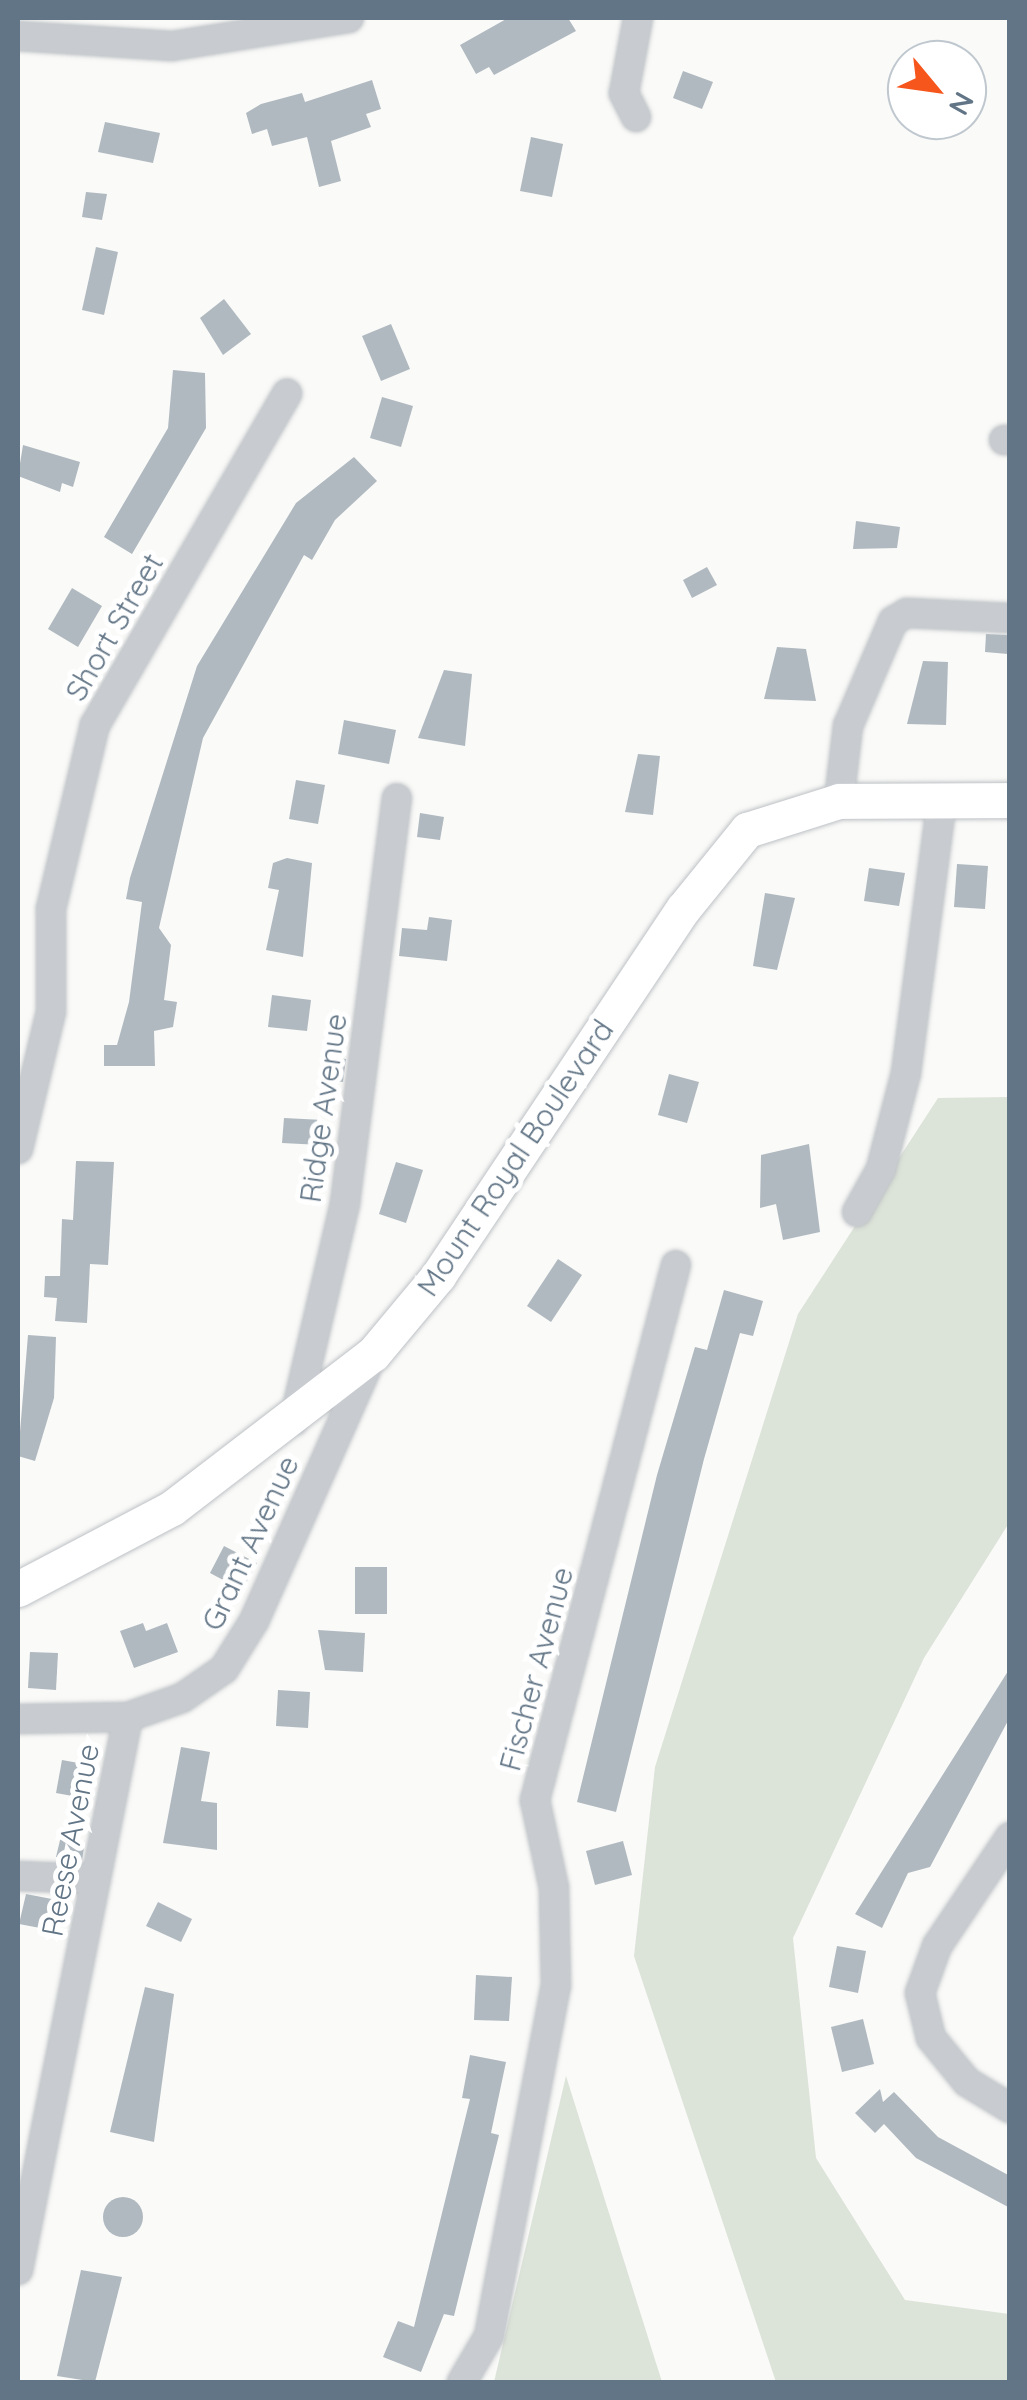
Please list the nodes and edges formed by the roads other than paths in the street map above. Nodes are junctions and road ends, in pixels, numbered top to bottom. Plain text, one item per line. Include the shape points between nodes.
1 (349, 18) edge
2 (638, 18) edge
3 (18, 36) edge
4 (636, 117) dead end
5 (287, 394) dead end
6 (1010, 618) edge
7 (397, 798) dead end
8 (942, 799) junction
9 (1010, 800) edge
10 (839, 801) junction
11 (18, 1149) edge
12 (856, 1212) dead end
13 (676, 1265) dead end
14 (373, 1354) junction
15 (293, 1422) junction
16 (18, 1589) edge
17 (128, 1716) junction
18 (18, 1719) edge
19 (1010, 1837) edge
20 (18, 1876) edge
21 (96, 1879) junction
22 (1010, 2108) edge
23 (18, 2270) edge
24 (462, 2382) edge

1 - 3 street via 172,46
2 - 4 street via 624,93
5 - 11 street, Short Street via 94,725 51,909 51,1012
6 - 10 street via 907,613 893,621 848,726
7 - 15 street, Ridge Avenue via 345,1204
8 - 9 main road, Mount Royal Boulevard
8 - 10 main road, Mount Royal Boulevard
8 - 12 street via 906,1072 881,1169
10 - 14 main road, Mount Royal Boulevard via 772,816 719,858 459,1246
13 - 24 street, Fischer Avenue via 536,1800 554,1888 556,1986 489,2336
14 - 15 main road, Mount Royal Boulevard
14 - 17 street, Grant Avenue via 254,1621 224,1669 182,1698
15 - 16 main road, Mount Royal Boulevard via 141,1527
17 - 18 street, Grant Avenue
17 - 21 street, Reese Avenue
19 - 22 street via 937,1946 920,1993 931,2038 966,2082
20 - 21 street
21 - 23 street, Reese Avenue

